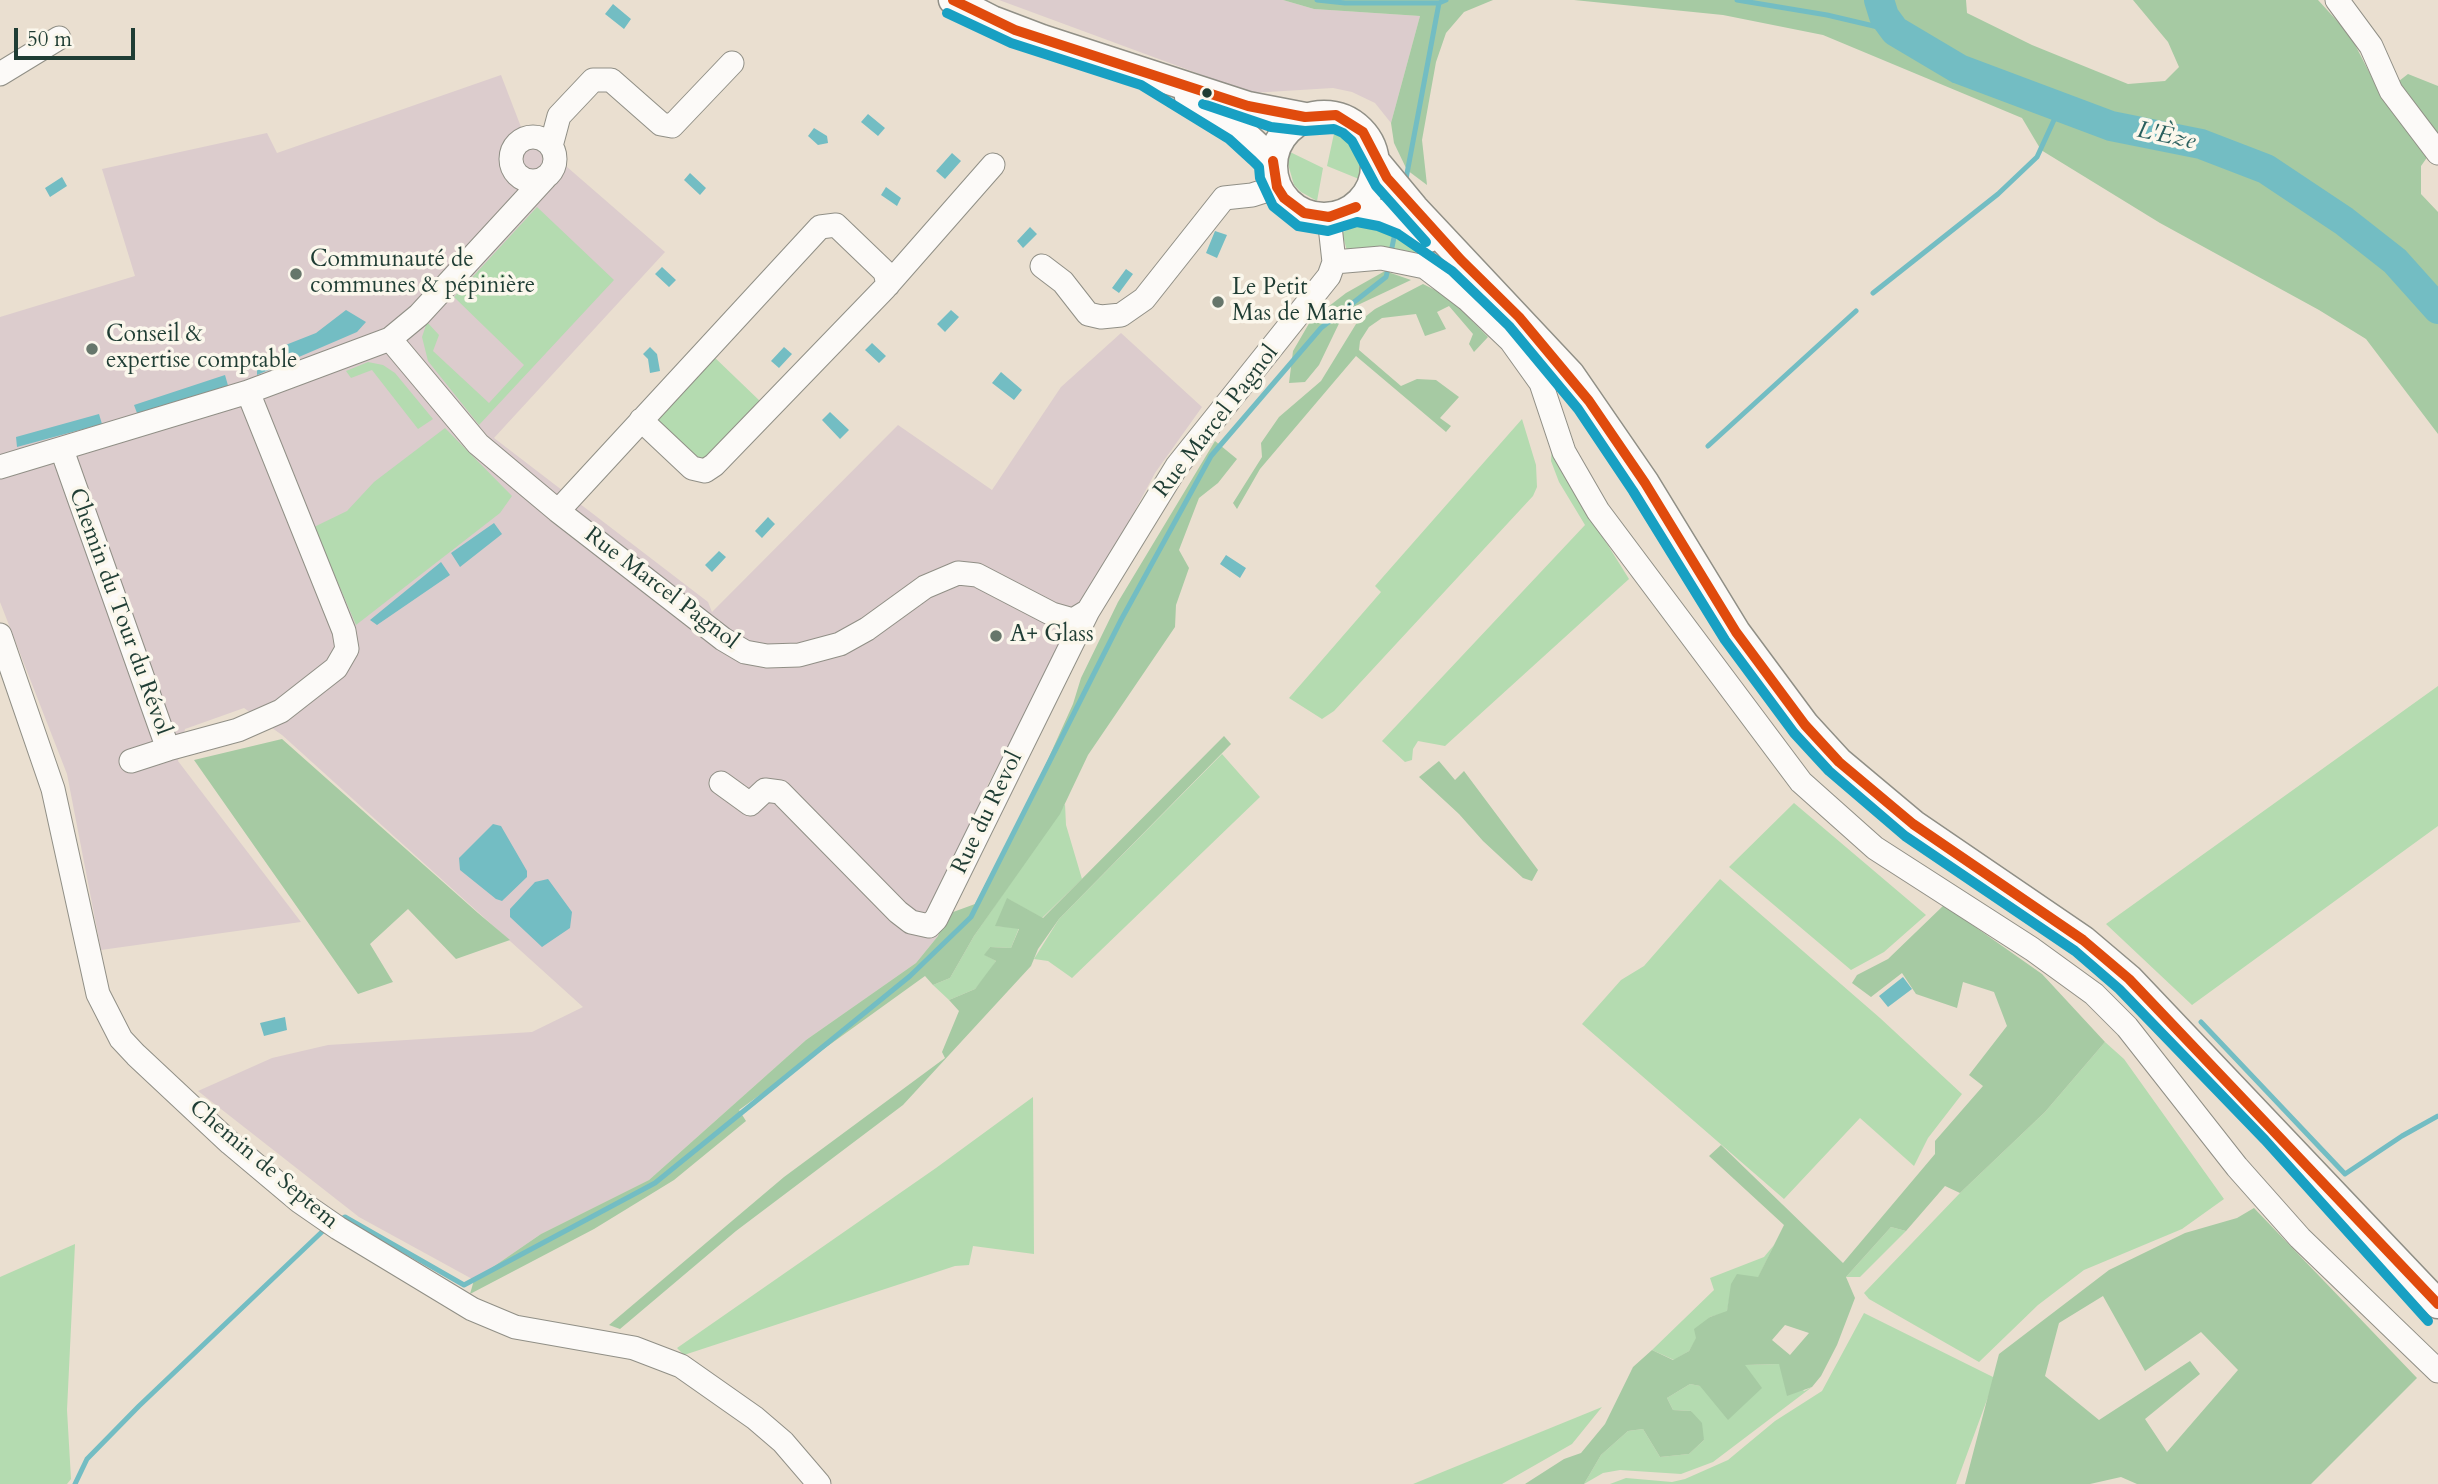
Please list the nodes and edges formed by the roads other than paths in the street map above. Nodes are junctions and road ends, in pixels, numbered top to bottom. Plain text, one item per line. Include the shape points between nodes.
1 (953, 0) edge
2 (2337, 0) edge
3 (59, 38) dead end
4 (732, 63) dead end
5 (1147, 72) junction
6 (0, 75) edge
7 (1305, 117) junction
8 (551, 146) junction
9 (2438, 153) edge
10 (1375, 161) junction
11 (993, 165) dead end
12 (1275, 174) junction
13 (545, 178) junction
14 (1356, 207) junction
15 (1329, 217) junction
16 (1461, 260) junction
17 (1334, 262) junction
18 (1042, 266) dead end
19 (888, 285) junction
20 (390, 340) junction
21 (248, 392) junction
22 (641, 419) junction
23 (62, 450) junction
24 (0, 467) edge
25 (558, 511) junction
26 (1088, 611) junction
27 (0, 635) edge
28 (168, 749) junction
29 (131, 761) dead end
30 (722, 783) dead end
31 (2393, 1258) junction
32 (2438, 1304) edge
33 (2438, 1312) edge
34 (2438, 1371) edge
35 (819, 1484) edge

1 - 5 main road via 1015,30
2 - 9 street via 2371,46 2391,91
3 - 6 street
4 - 8 street via 672,127 661,124 611,80 593,80 559,116
5 - 7 main road via 1248,106
5 - 12 main road via 1237,128
7 - 10 main road via 1329,115 1351,121 1371,145
7 - 12 main road via 1283,135
8 - 13 street via 555,160
8 - 13 street via 540,138 525,138 511,155 517,176 531,182
10 - 14 main road via 1374,178
10 - 16 main road
11 - 19 street
12 - 15 main road via 1293,207
12 - 18 street via 1252,195 1224,198 1144,299 1121,315 1088,314 1063,282
13 - 20 street via 419,315
14 - 15 main road
14 - 16 main road via 1404,221
15 - 17 street
16 - 31 main road via 1519,317 1590,401 1736,632 1805,726 1839,762 1913,824 2082,940 2129,979
17 - 26 street, Rue Marcel Pagnol via 1305,309 1177,466
17 - 34 street via 1392,258 1424,267 1511,341 1541,383 1564,452 1598,511 1801,782 1875,848 2094,994 2127,1027 2237,1167 2300,1238
19 - 22 street via 705,471 692,468
19 - 22 street via 885,272 836,225 823,225
20 - 21 street
20 - 25 street, Rue Marcel Pagnol via 478,444
21 - 23 street
21 - 28 street, Chemin du Tour du Révol via 344,631 347,649 336,668 269,719
22 - 25 street
23 - 24 street
23 - 28 street, Chemin du Tour du Révol
25 - 26 street, Rue Marcel Pagnol via 723,639 758,655 799,654 840,644 925,587 958,573 977,575 1063,619 1076,619
26 - 30 street, Rue du Revol via 929,926 911,922 780,792 765,790 750,804
27 - 35 street, Chemin de Septem via 53,789 98,994 121,1039 136,1055 230,1143 338,1228 472,1309 515,1327 634,1348 681,1366 755,1418
28 - 29 street
31 - 32 main road
31 - 33 main road

